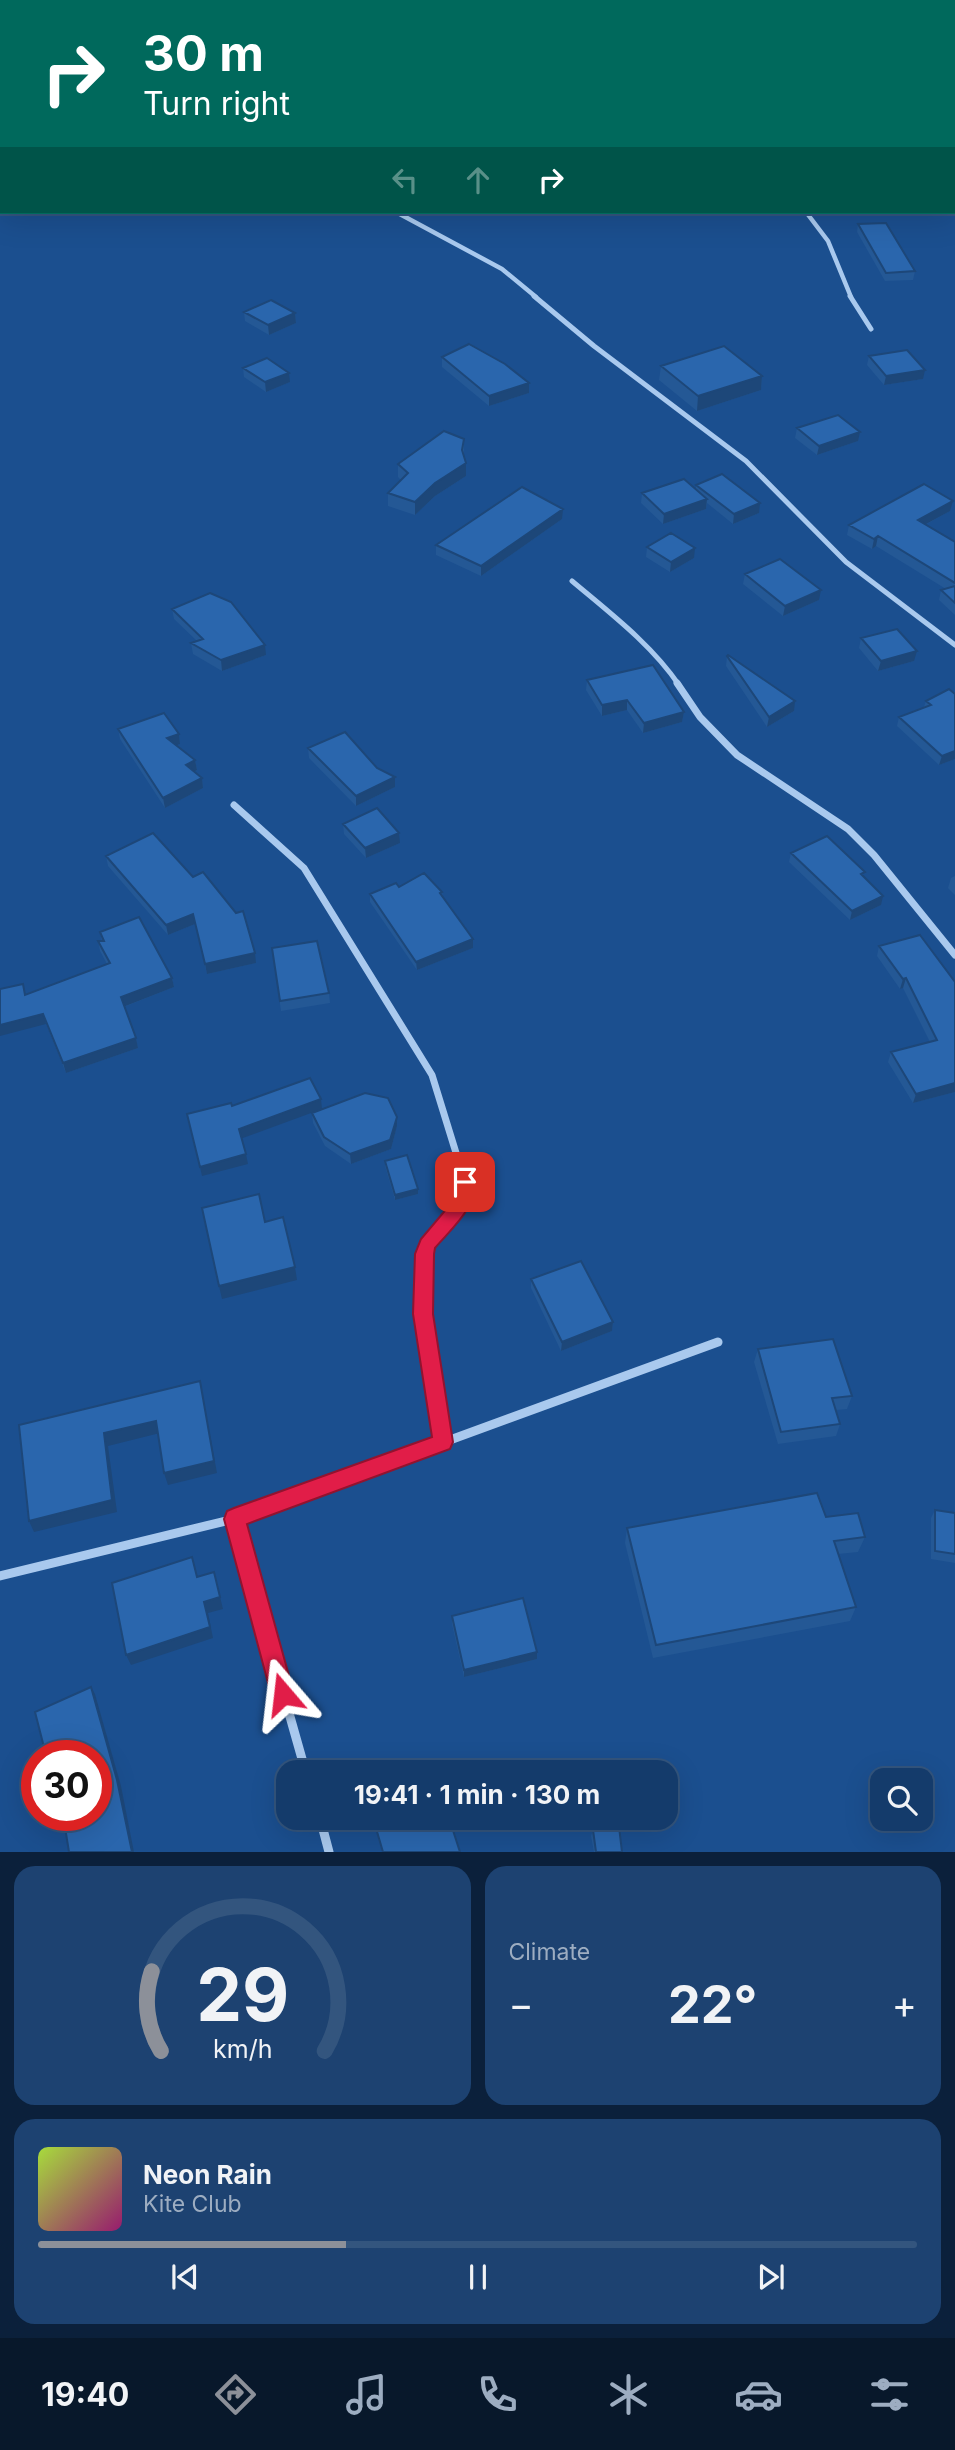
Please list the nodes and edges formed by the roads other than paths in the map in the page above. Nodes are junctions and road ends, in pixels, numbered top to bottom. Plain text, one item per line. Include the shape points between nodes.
1 (400, 214) edge
2 (808, 214) edge
3 (871, 329) dead end
4 (572, 581) dead end
5 (955, 645) edge
6 (234, 806) dead end
7 (954, 952) edge
8 (718, 1342) dead end
9 (443, 1442) junction
10 (234, 1519) junction
11 (0, 1576) edge
12 (302, 1760) edge
13 (323, 1830) edge
14 (329, 1852) edge

1 - 5 street via 502,269 746,461 846,562
2 - 3 street via 828,241 850,296
4 - 7 street via 628,628 670,672 700,717 737,755 857,838
6 - 9 street via 304,869 432,1074 465,1182 462,1202 424,1254 423,1314
8 - 9 street
9 - 10 street
10 - 11 street
10 - 12 street
13 - 14 street

